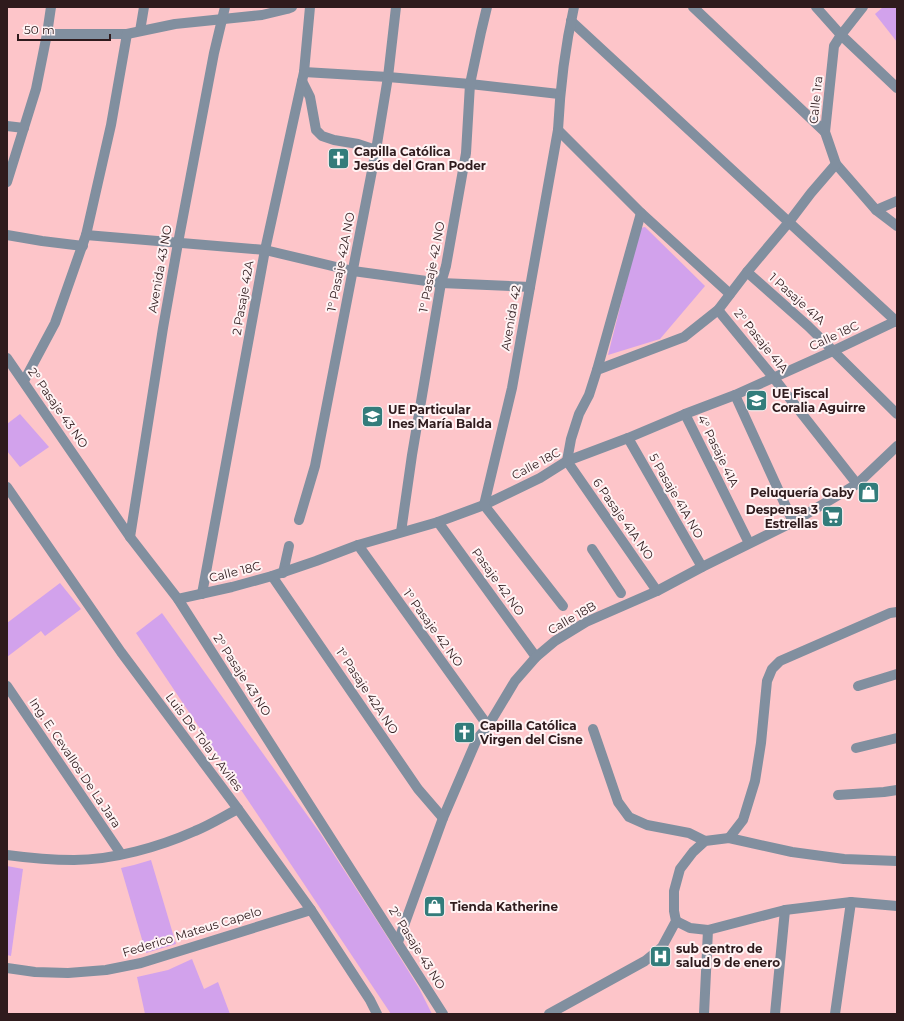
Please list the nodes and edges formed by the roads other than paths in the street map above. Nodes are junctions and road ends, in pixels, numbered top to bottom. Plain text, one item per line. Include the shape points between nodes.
1 (52, 7) edge
2 (144, 7) edge
3 (225, 7) edge
4 (292, 7) edge
5 (310, 7) edge
6 (396, 7) edge
7 (487, 7) edge
8 (574, 7) edge
9 (693, 7) edge
10 (816, 7) edge
11 (863, 7) edge
12 (223, 19) junction
13 (571, 21) junction
14 (140, 31) junction
15 (47, 34) junction
16 (127, 34) junction
17 (841, 35) junction
18 (303, 77) junction
19 (388, 77) junction
20 (470, 84) junction
21 (897, 88) edge
22 (559, 94) junction
23 (7, 126) edge
24 (24, 128) junction
25 (558, 130) junction
26 (825, 132) junction
27 (376, 150) junction
28 (836, 164) junction
29 (7, 182) edge
30 (897, 201) edge
31 (876, 210) junction
32 (641, 213) junction
33 (789, 222) junction
34 (897, 226) edge
35 (7, 235) edge
36 (86, 235) junction
37 (178, 243) junction
38 (83, 246) junction
39 (265, 250) junction
40 (353, 271) junction
41 (747, 272) junction
42 (441, 283) junction
43 (530, 287) junction
44 (730, 294) junction
45 (718, 310) junction
46 (896, 321) edge
47 (834, 351) junction
48 (7, 358) edge
49 (597, 370) junction
50 (773, 377) junction
51 (24, 381) junction
52 (735, 395) junction
53 (685, 414) junction
54 (897, 414) edge
55 (628, 438) junction
56 (897, 446) edge
57 (567, 461) junction
58 (857, 484) junction
59 (7, 487) edge
60 (484, 505) junction
61 (299, 520) dead end
62 (438, 522) junction
63 (793, 522) junction
64 (402, 532) junction
65 (130, 537) junction
66 (749, 543) junction
67 (358, 545) junction
68 (289, 546) dead end
69 (592, 549) dead end
70 (702, 567) junction
71 (284, 573) junction
72 (272, 576) junction
73 (657, 591) junction
74 (621, 593) dead end
75 (202, 594) junction
76 (178, 598) junction
77 (564, 606) dead end
78 (897, 612) edge
79 (536, 657) junction
80 (897, 674) edge
81 (7, 686) edge
82 (858, 686) dead end
83 (488, 726) junction
84 (593, 730) dead end
85 (897, 738) edge
86 (856, 748) dead end
87 (897, 790) edge
88 (838, 795) dead end
89 (238, 809) junction
90 (443, 818) junction
91 (729, 838) junction
92 (705, 842) junction
93 (121, 854) junction
94 (7, 855) edge
95 (897, 861) edge
96 (851, 902) junction
97 (897, 906) edge
98 (311, 910) junction
99 (785, 910) junction
100 (676, 922) junction
101 (708, 930) junction
102 (398, 942) junction
103 (7, 968) edge
104 (377, 1014) edge
105 (443, 1014) edge
106 (549, 1014) edge
107 (704, 1014) edge
108 (775, 1014) edge
109 (835, 1014) edge

1 - 15 street
2 - 14 street
3 - 12 street, Avenida 43 NO
4 - 12 street via 262,15
5 - 18 street, 2 Pasaje 42A
6 - 19 street, 1° Pasaje 42A NO
7 - 20 street, 1° Pasaje 42 NO
8 - 13 street, Avenida 42
9 - 26 street
10 - 17 street
11 - 17 street, Calle 1ra
12 - 14 street
12 - 37 street, Avenida 43 NO via 214,53
13 - 22 street, Avenida 42
13 - 33 street
14 - 16 street
15 - 16 street
15 - 24 street via 36,89
16 - 36 street via 111,125
17 - 21 street
17 - 26 street, Calle 1ra via 834,46
18 - 19 street
18 - 27 street via 310,97 316,130 322,136
18 - 39 street, 2 Pasaje 42A
19 - 20 street
19 - 27 street, 1° Pasaje 42A NO
20 - 22 street
20 - 42 street, 1° Pasaje 42 NO via 466,153
22 - 25 street, Avenida 42
23 - 24 street
24 - 29 street
25 - 32 street
25 - 43 street, Avenida 42
26 - 28 street, Calle 1ra
27 - 40 street, 1° Pasaje 42A NO
28 - 31 street, Calle 1ra
28 - 33 street
30 - 31 street
31 - 34 street, Calle 1ra
32 - 44 street
32 - 49 street
33 - 41 street
33 - 46 street
35 - 38 street
36 - 37 street
36 - 38 street
37 - 39 street
37 - 65 street, Avenida 43 NO
38 - 51 street via 55,323
39 - 40 street
39 - 75 street, 2 Pasaje 42A
40 - 42 street
40 - 61 street, 1° Pasaje 42A NO via 315,466
41 - 44 street
41 - 47 street, 1 Pasaje 41A
42 - 43 street
42 - 64 street, 1° Pasaje 42 NO via 412,455
43 - 60 street, Avenida 42 via 512,388
44 - 45 street
45 - 49 street via 684,337
45 - 50 street, 2° Pasaje 41A
46 - 47 street, Calle 18C
47 - 50 street, Calle 18C
47 - 54 street, 1 Pasaje 41A
48 - 51 street, 2° Pasaje 43 NO
49 - 57 street via 573,433
50 - 52 street, Calle 18C
50 - 58 street, 2° Pasaje 41A
51 - 65 street, 2° Pasaje 43 NO
52 - 53 street, Calle 18C
52 - 63 street
53 - 55 street, Calle 18C
53 - 66 street, 4° Pasaje 41A
55 - 57 street, Calle 18C
55 - 70 street, 5 Pasaje 41A NO
56 - 58 street, Calle 18B
57 - 60 street, Calle 18C via 540,478
57 - 73 street, 6 Pasaje 41A NO
58 - 63 street, Calle 18B
59 - 89 street, Luis De Tola y Aviles via 121,652
60 - 62 street, Calle 18C
60 - 77 street
62 - 64 street, Calle 18C
62 - 79 street, Pasaje 42 NO
63 - 66 street, Calle 18B
64 - 67 street, Calle 18C
65 - 76 street, 2° Pasaje 43 NO
66 - 70 street, Calle 18B
67 - 71 street, Calle 18C
67 - 83 street, 1° Pasaje 42 NO
68 - 71 street
69 - 74 street
70 - 73 street, Calle 18B
71 - 72 street, Calle 18C
72 - 75 street, Calle 18C
72 - 90 street, 1° Pasaje 42A NO via 418,789
73 - 79 street, Calle 18B via 586,622 555,641
75 - 76 street, Calle 18C
76 - 102 street, 2° Pasaje 43 NO
78 - 91 street via 780,662 772,669 767,681 755,781 743,820
79 - 83 street, Calle 18B via 515,681
80 - 82 street
81 - 93 street, Ing. E. Cevallos De La Jara
83 - 90 street, Calle 18B via 477,739
84 - 92 street via 618,802 629,817 647,825 689,833
85 - 86 street
87 - 88 street
89 - 93 street via 196,831 161,844
89 - 98 street, Luis De Tola y Aviles
90 - 102 street, Calle 18B
91 - 92 street
91 - 95 street via 792,852 844,859
92 - 100 street via 693,852 680,869 674,891
93 - 94 street via 74,860
96 - 97 street
96 - 99 street
96 - 109 street
98 - 103 street, Federico Mateus Capelo via 120,968 68,973
98 - 104 street, Luis De Tola y Aviles
99 - 101 street
99 - 108 street
100 - 101 street via 690,928
100 - 106 street via 662,947 645,961
101 - 107 street
102 - 105 street, 2° Pasaje 43 NO

